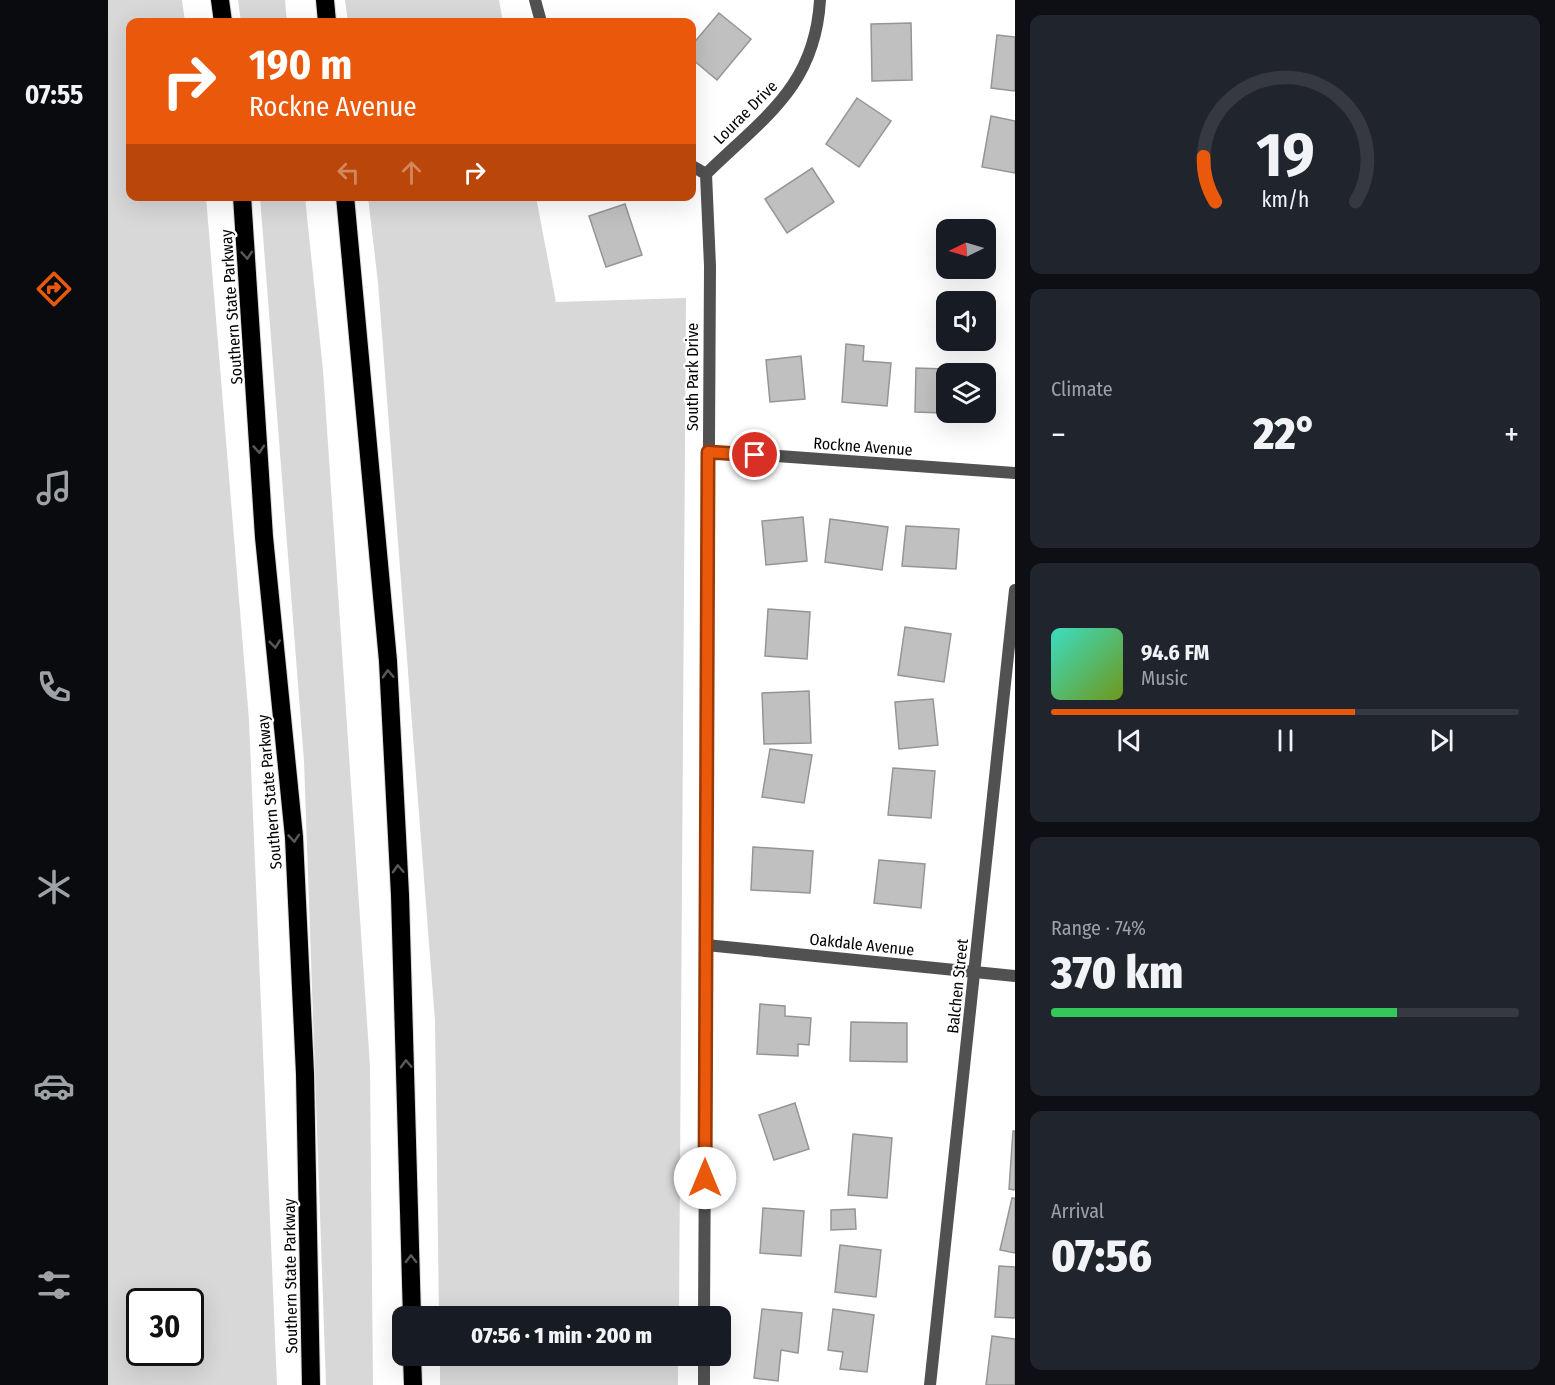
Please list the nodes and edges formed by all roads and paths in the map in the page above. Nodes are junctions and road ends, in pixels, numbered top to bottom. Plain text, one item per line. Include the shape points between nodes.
1 (220, 0) edge
2 (325, 0) edge
3 (535, 0) edge
4 (820, 0) edge
5 (222, 18) edge
6 (327, 18) edge
7 (540, 18) edge
8 (696, 168) edge
9 (706, 174) junction
10 (242, 201) edge
11 (345, 201) edge
12 (708, 452) junction
13 (1015, 473) edge
14 (1015, 590) edge
15 (706, 945) junction
16 (975, 972) junction
17 (1015, 976) edge
18 (412, 1306) edge
19 (704, 1306) edge
20 (412, 1366) edge
21 (704, 1366) edge
22 (311, 1385) edge
23 (413, 1385) edge
24 (704, 1385) edge
25 (930, 1385) edge

1 - 5 highway
2 - 6 highway
3 - 7 street
4 - 9 street, Lourae Drive via 818,28 808,60 790,92
8 - 9 street
9 - 12 street, South Park Drive via 710,266
10 -> 22 highway, Southern State Parkway via 264,537 294,837 305,1074
18 -> 11 highway via 401,919 388,661
12 - 13 street, Rockne Avenue
12 - 15 street, South Park Drive
14 - 16 street, Balchen Street
15 - 16 street, Oakdale Avenue
15 - 19 street, South Park Drive
16 - 17 street, Oakdale Avenue
16 - 25 street, Balchen Street
20 - 23 highway
21 - 24 street

